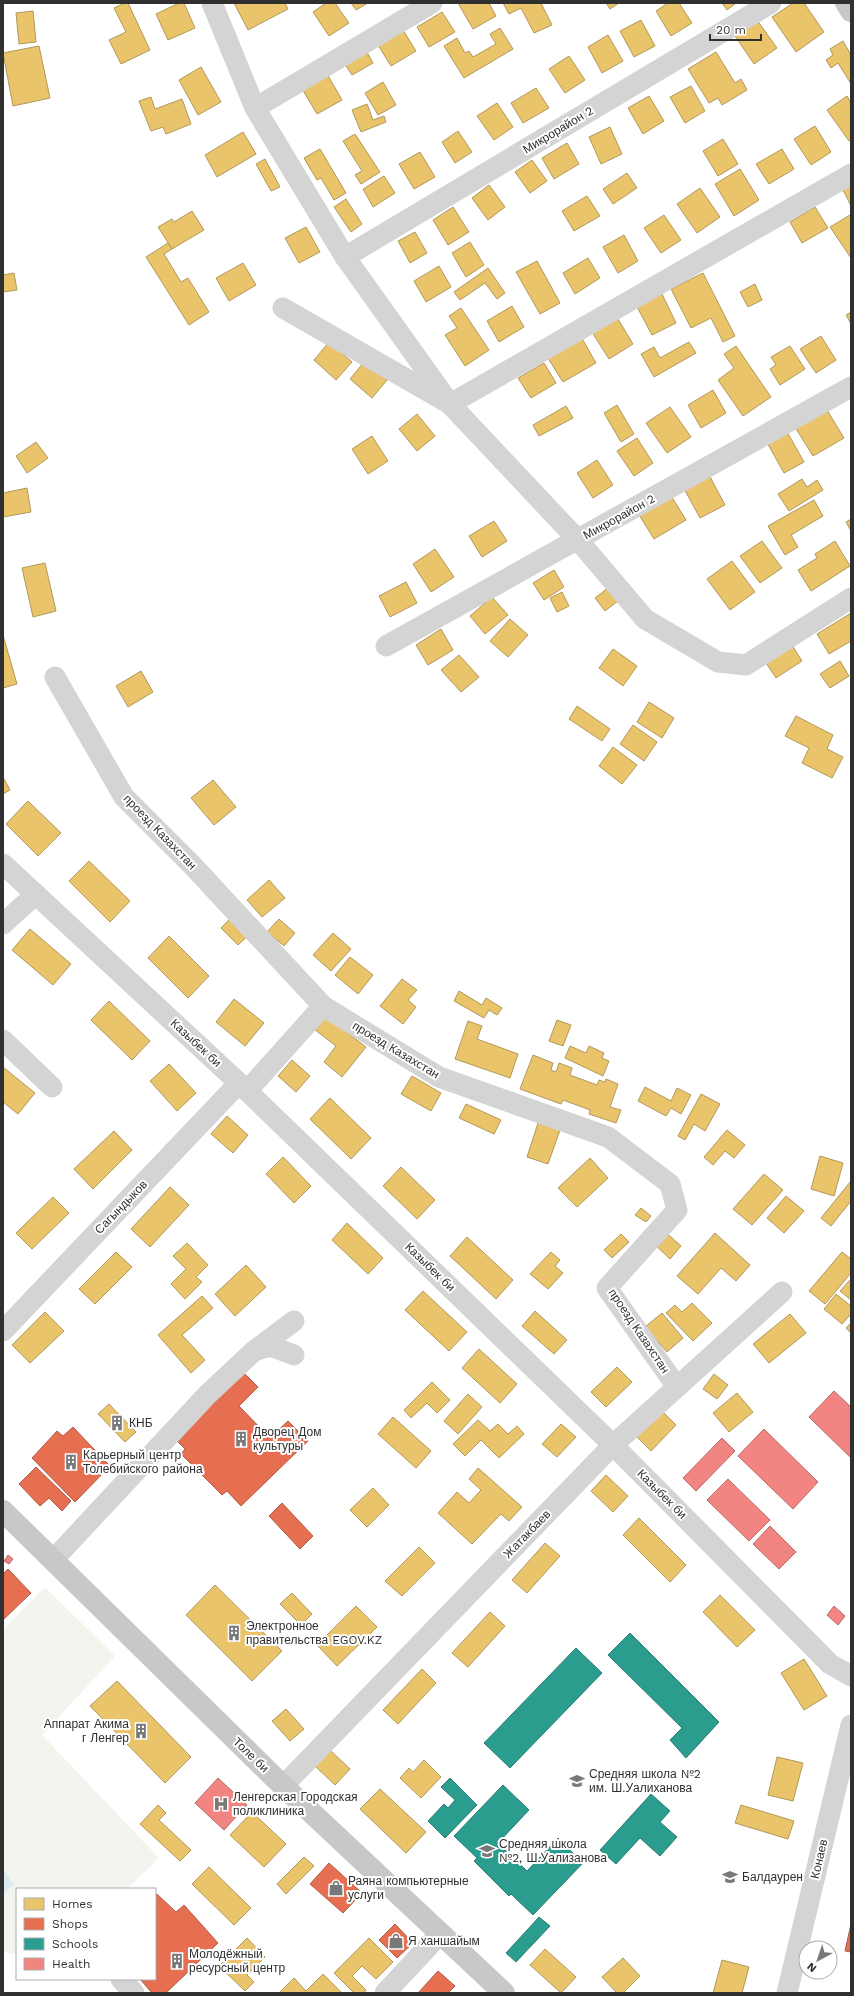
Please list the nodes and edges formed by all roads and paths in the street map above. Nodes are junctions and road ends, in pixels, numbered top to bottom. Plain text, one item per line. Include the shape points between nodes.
1 (212, 3) edge
2 (432, 3) edge
3 (771, 3) edge
4 (846, 3) edge
5 (851, 11) edge
6 (256, 108) junction
7 (851, 174) edge
8 (344, 257) junction
9 (283, 308) dead end
10 (851, 387) edge
11 (450, 404) junction
12 (578, 540) junction
13 (851, 598) edge
14 (386, 646) dead end
15 (55, 677) dead end
16 (3, 864) edge
17 (36, 894) junction
18 (3, 924) edge
19 (323, 1006) junction
20 (3, 1040) edge
21 (52, 1087) dead end
22 (243, 1087) junction
23 (782, 1292) dead end
24 (294, 1321) dead end
25 (3, 1331) edge
26 (254, 1352) junction
27 (294, 1356) dead end
28 (677, 1387) junction
29 (613, 1445) junction
30 (3, 1511) edge
31 (53, 1560) junction
32 (851, 1676) edge
33 (851, 1725) edge
34 (283, 1786) junction
35 (440, 1934) junction
36 (122, 1980) edge
37 (134, 1993) edge
38 (384, 1993) edge
39 (504, 1993) edge
40 (787, 1993) edge

1 - 6 street
2 - 6 street
3 - 8 street, Микрорайон 2
4 - 5 main road
6 - 8 street
7 - 11 street
8 - 11 street
9 - 11 street
10 - 12 street, Микрорайон 2
11 - 12 street
12 - 13 street via 645,619 718,662 746,665
12 - 14 street, Микрорайон 2
15 - 19 street, проезд Казахстан via 124,797 193,866
16 - 17 street, Казыбек би
17 - 18 street
17 - 22 street, Казыбек би
19 - 22 street, Сагындыков
19 - 28 street, проезд Казахстан via 439,1077 608,1137 670,1184 677,1210 607,1288
20 - 21 street
22 - 25 street, Сагындыков
22 - 29 street, Казыбек би
23 - 28 street, Жатакбаев
24 - 26 street
26 - 27 street via 266,1347
26 - 31 street via 207,1395
28 - 29 street, Жатакбаев
29 - 32 street, Казыбек би via 830,1664
29 - 34 street, Жатакбаев
30 - 31 main road, Толе би
31 - 34 main road, Толе би
33 - 40 street, Конаев
34 - 35 main road, Толе би
35 - 38 street
35 - 39 main road, Толе би
36 - 37 street

